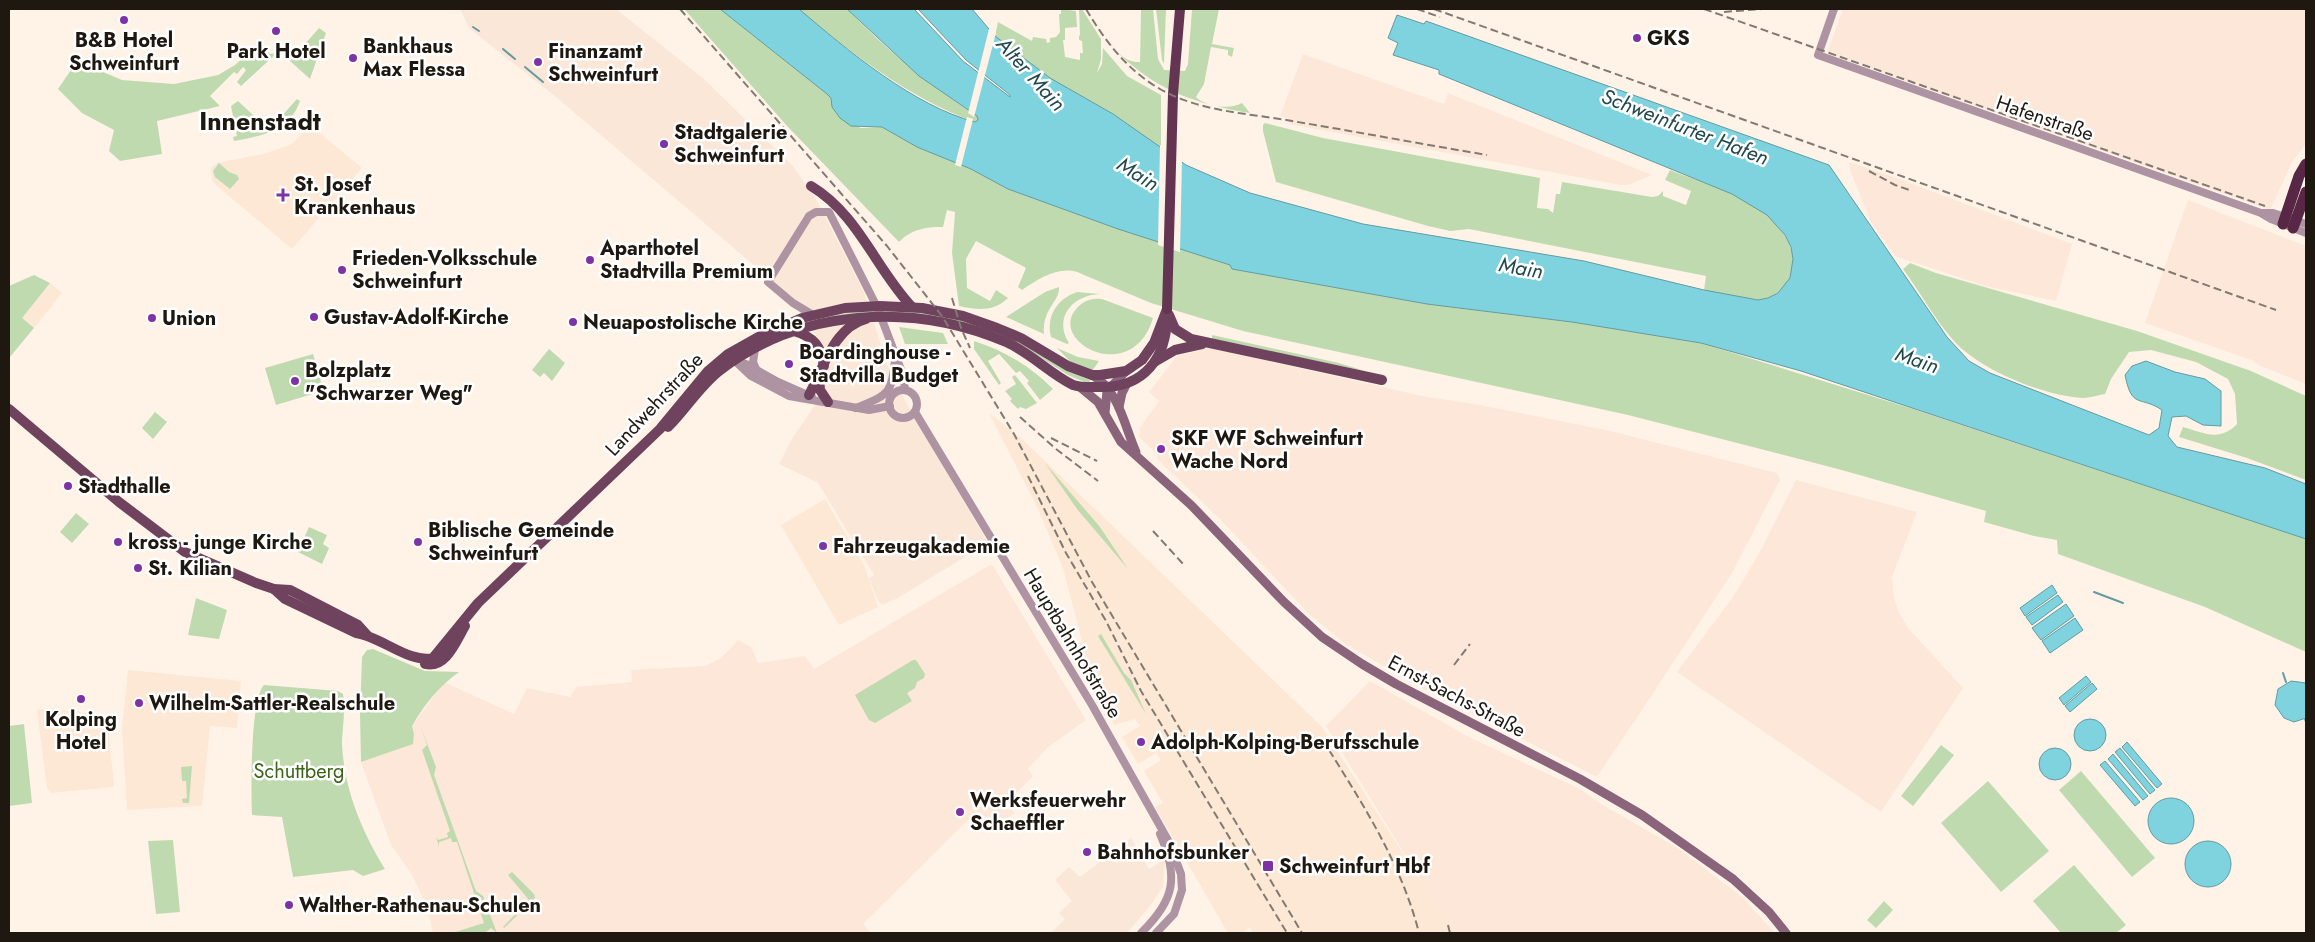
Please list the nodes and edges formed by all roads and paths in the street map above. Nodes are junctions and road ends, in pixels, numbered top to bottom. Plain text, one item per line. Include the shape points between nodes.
1 (1180, 9) edge
2 (1834, 9) edge
3 (2306, 164) edge
4 (811, 186) dead end
5 (2306, 192) edge
6 (2295, 222) edge
7 (2306, 233) edge
8 (793, 303) junction
9 (912, 307) junction
10 (1167, 309) junction
11 (813, 315) junction
12 (879, 316) junction
13 (963, 316) joint
14 (793, 326) junction
15 (967, 328) joint
16 (1207, 344) junction
17 (1158, 345) junction
18 (756, 349) junction
19 (896, 356) junction
20 (731, 357) junction
21 (1153, 363) junction
22 (758, 370) junction
23 (1126, 370) junction
24 (821, 371) junction
25 (1092, 375) junction
26 (1382, 380) dead end
27 (1126, 385) junction
28 (1080, 387) junction
29 (1109, 388) junction
30 (905, 390) junction
31 (818, 400) junction
32 (890, 406) junction
33 (1119, 407) junction
34 (9, 408) edge
35 (856, 408) junction
36 (915, 412) junction
37 (1105, 414) junction
38 (1137, 454) junction
39 (1154, 815) junction
40 (1141, 933) edge
41 (1156, 933) edge
42 (1786, 933) edge

1 - 10 highway via 1174,70
2 - 6 street, Hafenstraße via 1818,55 2261,213 2272,213
3 - 6 highway via 2300,176
4 - 9 main road via 828,197 848,219
5 - 6 highway
6 - 7 street, Hafenstraße
8 - 11 street
8 - 14 street via 796,313
8 - 19 street via 768,282 809,216 816,212 829,212 872,296
9 - 11 main road, Landwehrstraße via 854,307
9 - 13 main road, Landwehrstraße
10 - 16 main road via 1178,332
10 - 17 main road via 1167,331
11 - 14 main road, Landwehrstraße
12 - 14 main road, Landwehrstraße
12 - 15 main road, Landwehrstraße via 935,321
12 - 24 main road via 848,327
13 - 25 main road, Ernst-Sachs-Straße via 1012,334 1068,366
14 - 18 main road, Landwehrstraße
14 - 20 main road, Landwehrstraße via 760,336
14 - 24 main road via 816,342 822,356
15 - 28 main road, Ernst-Sachs-Straße via 1015,346 1064,380
16 - 21 main road via 1171,351
16 - 26 main road
17 - 21 main road
17 - 23 main road
18 - 20 main road, Landwehrstraße
18 - 22 street via 754,362
19 - 30 street
19 - 35 street via 894,377 887,392
20 - 22 street
20 - 31 street via 742,369 771,388 789,396
20 - 34 main road, Landwehrstraße via 664,432 474,615 438,664 427,665 290,590 274,589 184,552 119,502
21 - 27 main road via 1145,373
22 - 31 street
23 - 25 main road
23 - 29 main road
24 - 31 main road
24 - 31 main road
25 - 29 main road, Ernst-Sachs-Straße
27 - 29 main road
27 - 33 main road
28 - 29 main road
28 - 37 main road, Ernst-Sachs-Straße via 1096,399
29 - 33 main road, Ernst-Sachs-Straße
29 - 37 main road
30 - 32 street via 892,396
30 - 36 street, Hauptbahnhofstraße via 915,396
31 - 35 street
32 - 35 street via 875,410
32 - 36 street via 900,418 907,418
33 - 38 main road, Ernst-Sachs-Straße
36 - 39 street, Hauptbahnhofstraße via 1088,698
37 - 38 main road, Ernst-Sachs-Straße via 1121,442
38 - 42 main road, Ernst-Sachs-Straße via 1224,537 1298,616 1332,645 1396,684 1580,779 1642,815 1733,879 1769,912
39 - 40 street, Hauptbahnhofstraße via 1171,864 1172,880 1166,903
39 - 41 street, Hauptbahnhofstraße via 1175,856 1182,884 1174,914

